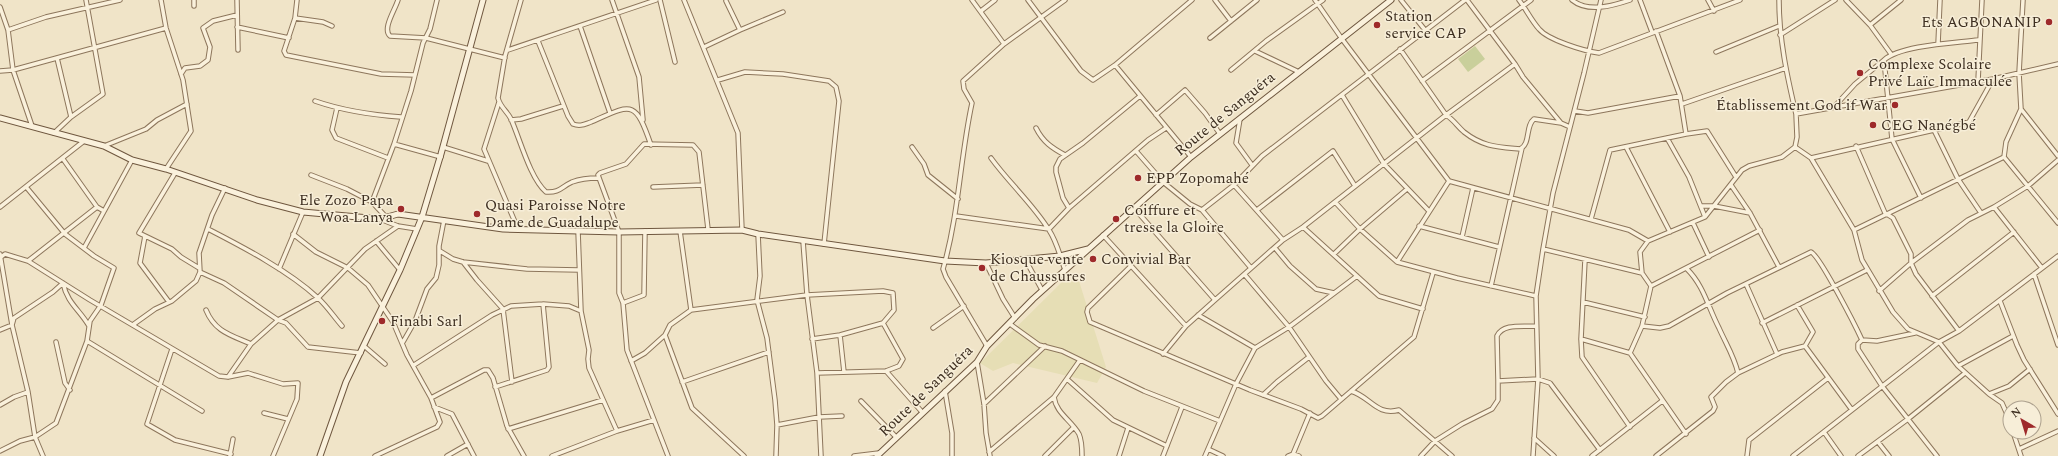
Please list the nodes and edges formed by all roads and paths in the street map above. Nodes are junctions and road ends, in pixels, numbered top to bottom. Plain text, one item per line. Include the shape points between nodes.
1 (86, 0) edge
2 (120, 0) edge
3 (161, 0) edge
4 (194, 0) edge
5 (237, 0) edge
6 (297, 0) edge
7 (398, 0) edge
8 (437, 0) edge
9 (483, 0) edge
10 (521, 0) edge
11 (612, 0) edge
12 (656, 0) edge
13 (660, 0) edge
14 (684, 0) edge
15 (972, 0) edge
16 (995, 0) edge
17 (1028, 0) edge
18 (1065, 0) edge
19 (1192, 0) edge
20 (1215, 0) edge
21 (1257, 0) edge
22 (1315, 0) edge
23 (1323, 0) edge
24 (1391, 0) edge
25 (1401, 0) edge
26 (1466, 0) edge
27 (1519, 0) edge
28 (1531, 0) edge
29 (1572, 0) edge
30 (1601, 0) edge
31 (1630, 0) edge
32 (1640, 0) edge
33 (1708, 0) edge
34 (1740, 0) edge
35 (1779, 0) edge
36 (1835, 0) edge
37 (1846, 0) edge
38 (1901, 0) edge
39 (1940, 0) edge
40 (1982, 0) edge
41 (2023, 0) edge
42 (726, 1) dead end
43 (1318, 4) junction
44 (194, 6) dead end
45 (1523, 6) junction
46 (0, 7) edge
47 (1599, 7) junction
48 (89, 8) junction
49 (981, 11) junction
50 (1714, 11) junction
51 (783, 12) dead end
52 (615, 13) junction
53 (237, 16) junction
54 (1041, 16) junction
55 (295, 18) junction
56 (1231, 21) junction
57 (1870, 25) junction
58 (237, 26) junction
59 (332, 26) dead end
60 (580, 26) junction
61 (1779, 26) junction
62 (166, 28) junction
63 (8, 30) junction
64 (740, 30) junction
65 (1425, 30) junction
66 (1490, 30) junction
67 (1654, 32) junction
68 (1780, 35) junction
69 (289, 38) junction
70 (426, 38) junction
71 (1210, 38) dead end
72 (1342, 39) junction
73 (1978, 40) junction
74 (538, 41) junction
75 (1004, 44) junction
76 (1938, 44) junction
77 (704, 47) junction
78 (95, 48) junction
79 (469, 48) junction
80 (1400, 49) junction
81 (238, 50) dead end
82 (508, 50) junction
83 (1255, 51) junction
84 (1588, 52) junction
85 (1716, 52) dead end
86 (1891, 54) junction
87 (56, 58) junction
88 (505, 58) junction
89 (1884, 60) junction
90 (675, 62) dead end
91 (1515, 64) junction
92 (2058, 64) edge
93 (1115, 65) junction
94 (1786, 68) junction
95 (13, 70) junction
96 (1231, 70) dead end
97 (0, 71) edge
98 (1297, 71) junction
99 (1368, 73) junction
100 (2019, 73) junction
101 (181, 74) junction
102 (415, 75) junction
103 (1993, 79) junction
104 (718, 80) junction
105 (1422, 80) junction
106 (1978, 81) junction
107 (1342, 95) junction
108 (1140, 96) junction
109 (1680, 96) junction
110 (1887, 97) junction
111 (315, 101) dead end
112 (498, 102) junction
113 (187, 104) junction
114 (1682, 104) junction
115 (563, 106) junction
116 (1834, 106) junction
117 (337, 108) junction
118 (2021, 108) junction
119 (1575, 111) junction
120 (610, 114) junction
121 (1796, 114) junction
122 (1156, 115) junction
123 (1446, 115) junction
124 (402, 117) junction
125 (0, 118) edge
126 (71, 118) junction
127 (1240, 119) junction
128 (511, 120) junction
129 (643, 121) junction
130 (1561, 123) junction
131 (32, 126) junction
132 (1570, 127) junction
133 (1036, 128) dead end
134 (1166, 128) junction
135 (1935, 132) junction
136 (54, 133) junction
137 (1220, 134) junction
138 (1686, 134) junction
139 (1667, 138) junction
140 (1416, 139) junction
141 (1892, 139) junction
142 (84, 142) junction
143 (394, 144) junction
144 (651, 145) junction
145 (104, 146) junction
146 (1856, 146) junction
147 (443, 147) junction
148 (912, 147) dead end
149 (1626, 147) junction
150 (1795, 147) junction
151 (1522, 148) junction
152 (1136, 151) junction
153 (1065, 156) junction
154 (2058, 156) edge
155 (441, 157) junction
156 (1191, 157) junction
157 (2004, 157) junction
158 (388, 158) junction
159 (991, 158) dead end
160 (1811, 158) junction
161 (63, 159) junction
162 (132, 160) junction
163 (2058, 160) edge
164 (488, 161) junction
165 (1384, 164) junction
166 (1252, 165) junction
167 (166, 169) junction
168 (175, 173) junction
169 (311, 175) dead end
170 (1736, 177) junction
171 (598, 178) junction
172 (1958, 179) junction
173 (1449, 181) junction
174 (1163, 182) junction
175 (703, 185) junction
176 (1234, 185) junction
177 (1731, 185) junction
178 (1355, 186) junction
179 (2028, 186) junction
180 (653, 187) dead end
181 (27, 188) junction
182 (225, 188) junction
183 (1473, 188) junction
184 (1407, 189) junction
185 (1511, 198) junction
186 (1921, 198) junction
187 (958, 199) junction
188 (372, 202) junction
189 (1336, 202) junction
190 (1701, 206) junction
191 (1714, 206) junction
192 (0, 207) edge
193 (97, 207) junction
194 (1994, 207) junction
195 (1068, 208) junction
196 (1134, 208) junction
197 (1550, 209) junction
198 (1202, 210) junction
199 (1257, 210) junction
200 (1428, 210) junction
201 (104, 211) junction
202 (303, 212) junction
203 (1750, 213) junction
204 (1885, 213) junction
205 (1981, 213) junction
206 (956, 216) junction
207 (386, 217) junction
208 (422, 217) junction
209 (1705, 217) junction
210 (1591, 219) junction
211 (380, 220) junction
212 (444, 220) junction
213 (1692, 223) junction
214 (2058, 223) edge
215 (398, 226) junction
216 (1419, 226) junction
217 (1303, 227) junction
218 (208, 229) junction
219 (417, 229) junction
220 (518, 229) junction
221 (708, 229) junction
222 (1360, 229) junction
223 (742, 230) junction
224 (1049, 230) junction
225 (1760, 230) junction
226 (1854, 230) junction
227 (578, 231) junction
228 (645, 231) junction
229 (680, 231) junction
230 (620, 232) junction
231 (1670, 232) junction
232 (2014, 232) junction
233 (65, 234) junction
234 (293, 234) junction
235 (758, 234) junction
236 (1103, 234) junction
237 (145, 236) junction
238 (1462, 237) junction
239 (1283, 240) junction
240 (376, 241) junction
241 (803, 241) junction
242 (1648, 241) junction
243 (824, 244) junction
244 (1499, 247) junction
245 (84, 248) junction
246 (1276, 248) junction
247 (1088, 249) junction
248 (1543, 249) junction
249 (440, 251) junction
250 (1334, 254) junction
251 (0, 256) edge
252 (1060, 256) junction
253 (2058, 256) edge
254 (1710, 257) junction
255 (1025, 259) junction
256 (1585, 260) junction
257 (28, 261) junction
258 (945, 261) junction
259 (463, 262) junction
260 (1397, 262) junction
261 (986, 263) junction
262 (1912, 263) junction
263 (1131, 266) junction
264 (1779, 267) junction
265 (348, 268) junction
266 (1252, 268) junction
267 (2042, 268) junction
268 (279, 269) junction
269 (1687, 269) junction
270 (199, 270) junction
271 (400, 270) junction
272 (579, 270) junction
273 (1065, 270) junction
274 (1866, 270) junction
275 (1433, 273) junction
276 (1642, 273) junction
277 (2034, 274) junction
278 (1245, 275) junction
279 (1357, 276) junction
280 (63, 283) junction
281 (1746, 284) junction
282 (1491, 286) junction
283 (1651, 286) junction
284 (1833, 287) junction
285 (1042, 290) junction
286 (1879, 291) junction
287 (1334, 293) junction
288 (807, 295) junction
289 (1536, 296) junction
290 (1932, 296) junction
291 (318, 298) junction
292 (757, 300) junction
293 (1215, 300) junction
294 (2000, 301) junction
295 (170, 302) junction
296 (1583, 302) junction
297 (1709, 302) junction
298 (623, 303) junction
299 (383, 304) junction
300 (543, 304) junction
301 (100, 305) junction
302 (1797, 305) junction
303 (964, 306) junction
304 (1423, 309) junction
305 (206, 310) dead end
306 (503, 310) junction
307 (691, 310) junction
308 (581, 311) junction
309 (1198, 315) junction
310 (1645, 317) junction
311 (1015, 318) junction
312 (278, 320) junction
313 (1762, 322) junction
314 (883, 323) junction
315 (12, 324) junction
316 (134, 324) junction
317 (1010, 324) junction
318 (89, 326) junction
319 (342, 326) dead end
320 (1186, 326) junction
321 (1536, 326) junction
322 (1642, 326) junction
323 (1289, 327) junction
324 (933, 328) dead end
325 (0, 330) edge
326 (1959, 331) junction
327 (1916, 333) junction
328 (665, 335) junction
329 (840, 335) junction
330 (2013, 336) junction
331 (812, 339) junction
332 (1581, 339) junction
333 (1862, 340) junction
334 (87, 341) junction
335 (56, 342) dead end
336 (403, 342) junction
337 (1939, 342) junction
338 (252, 344) junction
339 (2058, 345) edge
340 (364, 346) junction
341 (987, 346) junction
342 (1045, 346) junction
343 (1805, 346) junction
344 (1255, 348) junction
345 (172, 349) junction
346 (769, 352) junction
347 (360, 353) junction
348 (1630, 353) junction
349 (1163, 354) junction
350 (1777, 354) junction
351 (1309, 357) junction
352 (1080, 360) junction
353 (631, 361) junction
354 (977, 362) junction
355 (385, 364) dead end
356 (414, 365) junction
357 (1958, 366) junction
358 (2030, 369) junction
359 (886, 371) junction
360 (844, 372) junction
361 (817, 373) junction
362 (1965, 373) junction
363 (1738, 374) junction
364 (228, 377) junction
365 (1538, 378) junction
366 (1828, 378) junction
367 (1067, 379) junction
368 (1498, 381) junction
369 (512, 382) junction
370 (682, 382) junction
371 (1236, 384) junction
372 (160, 385) junction
373 (1882, 386) junction
374 (495, 387) junction
375 (70, 390) junction
376 (945, 391) junction
377 (1351, 391) junction
378 (28, 392) junction
379 (1989, 394) junction
380 (1263, 395) junction
381 (1054, 397) junction
382 (431, 398) junction
383 (1342, 399) junction
384 (602, 400) junction
385 (861, 401) dead end
386 (1662, 401) junction
387 (2002, 403) edge
388 (984, 404) junction
389 (0, 405) edge
390 (434, 407) junction
391 (1182, 407) junction
392 (1852, 410) junction
393 (202, 411) dead end
394 (922, 412) junction
395 (264, 413) dead end
396 (1310, 414) junction
397 (2058, 414) edge
398 (842, 416) dead end
399 (819, 417) junction
400 (1908, 418) junction
401 (288, 419) junction
402 (654, 420) junction
403 (1220, 421) junction
404 (777, 425) junction
405 (1074, 427) junction
406 (1630, 427) junction
407 (1128, 428) junction
408 (508, 429) junction
409 (617, 431) junction
410 (2058, 431) edge
411 (1824, 432) junction
412 (1686, 434) junction
413 (35, 437) junction
414 (896, 437) junction
415 (1534, 438) junction
416 (233, 439) dead end
417 (2016, 440) edge
418 (1435, 441) junction
419 (1878, 442) junction
420 (468, 444) junction
421 (1167, 446) junction
422 (1208, 449) junction
423 (2019, 449) junction
424 (1600, 450) junction
425 (0, 451) edge
426 (989, 454) edge
427 (1293, 454) junction
428 (230, 455) edge
429 (878, 455) edge
430 (2019, 455) edge
431 (43, 456) edge
432 (273, 456) edge
433 (320, 456) edge
434 (375, 456) edge
435 (447, 456) edge
436 (474, 456) edge
437 (524, 456) edge
438 (552, 456) edge
439 (668, 456) edge
440 (744, 456) edge
441 (776, 456) edge
442 (821, 456) edge
443 (854, 456) edge
444 (952, 456) edge
445 (1045, 456) edge
446 (1082, 456) edge
447 (1119, 456) edge
448 (1163, 456) edge
449 (1205, 456) edge
450 (1223, 456) edge
451 (1288, 456) edge
452 (1299, 456) edge
453 (1421, 456) edge
454 (1452, 456) edge
455 (1533, 456) edge
456 (1554, 456) edge
457 (1592, 456) edge
458 (1656, 456) edge
459 (1747, 456) edge
460 (1793, 456) edge
461 (1841, 456) edge
462 (1858, 456) edge
463 (1889, 456) edge
464 (1937, 456) edge

1 - 48 street
2 - 48 street
3 - 62 street
4 - 44 street
5 - 53 street
6 - 55 street
7 - 70 street via 386,26 388,35
8 - 70 street
9 - 79 street
10 - 82 street
11 - 52 street
12 - 52 street
13 - 90 street
14 - 77 street
15 - 49 street
16 - 49 street
17 - 54 street
18 - 54 street
19 - 93 street
20 - 56 street
21 - 56 street
22 - 43 street
23 - 43 street
24 - 72 street, Route de Sanguéra
25 - 65 street
26 - 65 street
26 - 66 street
27 - 45 street
28 - 45 street
29 - 47 street via 1588,8
30 - 47 street
31 - 47 street
32 - 67 street
33 - 50 street
34 - 50 street
35 - 61 street
36 - 68 street
37 - 57 street
38 - 57 street
39 - 76 street
40 - 73 street
41 - 100 street
42 - 64 street
43 - 72 street
43 - 83 street
45 - 66 street
45 - 84 street via 1544,34
46 - 63 street
47 - 84 street
48 - 63 street via 46,17
48 - 78 street
49 - 75 street
50 - 67 street
51 - 64 street
52 - 60 street
52 - 129 street via 639,77
53 - 58 street
53 - 101 street via 213,21 203,28 210,47 208,60 200,66 185,68
54 - 75 street
54 - 93 street via 1061,45 1090,79 1094,80
55 - 59 street via 323,22
55 - 69 street
56 - 71 street
57 - 86 street
58 - 69 street
58 - 81 street
60 - 74 street
60 - 120 street
61 - 68 street
61 - 85 street
62 - 78 street
62 - 101 street
63 - 95 street
64 - 77 street
65 - 80 street
66 - 91 street
66 - 105 street
67 - 84 street via 1602,52
67 - 109 street
68 - 94 street
69 - 102 street via 284,51 286,55 381,74
70 - 79 street
70 - 102 street
72 - 98 street, Route de Sanguéra
72 - 99 street
73 - 76 street
73 - 106 street
74 - 82 street
74 - 115 street
75 - 187 street via 963,81 964,89 972,102
76 - 86 street
77 - 104 street
78 - 87 street
78 - 126 street via 103,94
79 - 88 street
79 - 147 street
80 - 99 street
80 - 105 street
82 - 88 street
83 - 96 street
83 - 98 street
84 - 119 street
86 - 89 street
87 - 95 street
87 - 126 street
88 - 112 street
89 - 110 street
89 - 116 street
91 - 123 street
91 - 130 street via 1523,78
92 - 100 street
93 - 108 street
94 - 114 street
94 - 121 street
95 - 97 street
95 - 131 street
98 - 127 street, Route de Sanguéra
99 - 107 street
99 - 140 street
100 - 103 street
100 - 118 street
101 - 113 street
102 - 124 street
103 - 106 street
103 - 135 street via 1969,122
104 - 223 street via 739,139
104 - 243 street via 738,73 757,73 829,81 835,85 839,101
105 - 123 street
106 - 110 street
107 - 165 street
107 - 166 street
108 - 122 street
108 - 153 street
109 - 114 street
109 - 119 street via 1588,113
110 - 116 street
110 - 141 street
111 - 117 street
112 - 128 street
112 - 164 street via 484,149
113 - 145 street via 146,129
113 - 167 street via 190,131
114 - 138 street
115 - 120 street via 570,121 576,125 583,126
115 - 128 street
116 - 121 street
117 - 124 street via 383,117
117 - 158 street via 332,130 336,138
118 - 154 street
118 - 157 street via 2006,142
119 - 132 street
120 - 129 street via 628,108 636,112
121 - 150 street
122 - 134 street
122 - 137 street via 1185,90
123 - 140 street
123 - 151 street via 1465,133 1488,146
124 - 143 street
125 - 131 street
126 - 136 street
127 - 137 street, Route de Sanguéra
127 - 166 street via 1236,143
128 - 171 street via 537,181 546,192 555,193 571,183
129 - 144 street
130 - 132 street
130 - 151 street via 1534,119
131 - 136 street
132 - 197 street
133 - 153 street via 1048,145
134 - 152 street
134 - 156 street
135 - 141 street
135 - 172 street
136 - 142 street
137 - 156 street, Route de Sanguéra
138 - 139 street
138 - 170 street via 1707,131
139 - 149 street
139 - 190 street via 1689,177
140 - 165 street
140 - 173 street
141 - 146 street
141 - 186 street
142 - 145 street
142 - 161 street
143 - 155 street
143 - 158 street
144 - 171 street via 641,146 626,164 600,173
144 - 175 street via 694,146 698,152
145 - 162 street
146 - 160 street
146 - 204 street
147 - 155 street
147 - 164 street
148 - 187 street via 928,175
149 - 210 street via 1610,150
149 - 231 street
150 - 160 street
150 - 170 street via 1782,157 1749,166
151 - 185 street
152 - 174 street
152 - 195 street
153 - 195 street via 1058,163 1056,172
155 - 208 street
156 - 174 street, Route de Sanguéra
157 - 172 street
157 - 179 street
158 - 188 street
159 - 224 street
160 - 226 street
161 - 181 street
161 - 193 street
162 - 167 street
162 - 201 street
163 - 179 street
164 - 220 street
165 - 178 street
165 - 184 street
166 - 176 street
167 - 168 street
168 - 182 street
168 - 237 street via 139,233
169 - 188 street
170 - 177 street
171 - 230 street
172 - 186 street
172 - 205 street
173 - 183 street
173 - 200 street
174 - 196 street, Route de Sanguéra
174 - 198 street via 1190,204
175 - 180 street
175 - 221 street
176 - 198 street
176 - 199 street
177 - 191 street
177 - 203 street
178 - 189 street
178 - 199 street via 1333,151
179 - 194 street
179 - 214 street
181 - 192 street
181 - 233 street
182 - 202 street via 257,200
182 - 218 street
183 - 185 street
183 - 238 street
184 - 200 street
184 - 222 street
185 - 197 street
185 - 244 street
186 - 204 street
187 - 206 street
188 - 207 street
189 - 217 street
189 - 222 street
190 - 191 street
190 - 209 street
191 - 203 street
191 - 209 street
193 - 201 street
193 - 233 street
194 - 205 street
194 - 232 street
195 - 224 street
196 - 236 street, Route de Sanguéra
196 - 293 street
197 - 210 street
197 - 248 street
198 - 266 street
199 - 239 street
200 - 216 street
201 - 245 street
202 - 211 street
202 - 234 street
203 - 225 street
204 - 226 street
204 - 262 street via 1893,218 1911,254
205 - 262 street via 1962,224
206 - 224 street
206 - 258 street
207 - 208 street via 398,214
207 - 211 street
208 - 212 street
208 - 219 street
209 - 213 street
210 - 242 street via 1629,230
211 - 215 street
212 - 220 street
212 - 249 street
213 - 231 street
213 - 254 street
215 - 219 street
215 - 240 street
216 - 238 street
216 - 260 street
217 - 239 street
217 - 250 street
218 - 268 street
218 - 270 street via 199,253
219 - 271 street
220 - 227 street
221 - 223 street
221 - 229 street
222 - 250 street
222 - 260 street
223 - 235 street
224 - 252 street via 1056,241
225 - 254 street
225 - 264 street
226 - 274 street
227 - 230 street
227 - 272 street
228 - 229 street
228 - 230 street
228 - 298 street via 644,295
229 - 307 street
230 - 298 street via 620,293
231 - 242 street
232 - 267 street
232 - 290 street
233 - 245 street
233 - 257 street
234 - 265 street via 316,252
234 - 268 street
235 - 241 street
235 - 292 street via 760,276
236 - 247 street, Route de Sanguéra
236 - 263 street
237 - 270 street via 172,249
237 - 295 street via 140,263
238 - 244 street
239 - 246 street
240 - 265 street
240 - 271 street
241 - 243 street
241 - 288 street
242 - 276 street via 1640,252
243 - 258 street
244 - 282 street
245 - 301 street via 114,268
246 - 266 street
246 - 287 street via 1290,266 1316,289
247 - 252 street
247 - 273 street, Route de Sanguéra
248 - 256 street
248 - 289 street
249 - 259 street
249 - 336 street via 436,278 427,289 415,321
250 - 279 street
251 - 257 street via 6,254
251 - 315 street
252 - 255 street
252 - 273 street
253 - 267 street
254 - 269 street
255 - 261 street
255 - 285 street
256 - 276 street
256 - 296 street
257 - 280 street
258 - 261 street
258 - 303 street via 943,269 946,277
259 - 272 street via 526,269
259 - 306 street
260 - 275 street
261 - 311 street
262 - 286 street
262 - 290 street via 1916,274
263 - 320 street
263 - 349 street via 1088,308 1090,322
264 - 281 street
264 - 284 street via 1813,253
265 - 291 street
265 - 299 street via 368,284
266 - 278 street
267 - 277 street
268 - 291 street
269 - 283 street
269 - 297 street via 1700,284
270 - 295 street via 196,281 189,289
270 - 312 street via 224,283
271 - 299 street
272 - 308 street
273 - 285 street, Route de Sanguéra
274 - 284 street
274 - 286 street
275 - 282 street
275 - 304 street
276 - 283 street
277 - 294 street
277 - 339 street
278 - 293 street
278 - 323 street
279 - 287 street
279 - 304 street via 1379,296
280 - 301 street
280 - 315 street via 14,318
280 - 318 street via 72,305 82,314
281 - 297 street
281 - 313 street
282 - 289 street
283 - 310 street
284 - 302 street
284 - 333 street
285 - 311 street, Route de Sanguéra
286 - 327 street via 1906,327
287 - 323 street
288 - 292 street
288 - 314 street via 891,292 894,295 894,310
288 - 331 street
289 - 321 street
290 - 326 street
291 - 312 street
291 - 319 street
292 - 307 street
292 - 346 street
293 - 309 street
294 - 326 street
294 - 330 street
295 - 316 street
296 - 310 street
296 - 332 street
297 - 322 street via 1669,326
297 - 363 street via 1731,351
298 - 353 street
299 - 336 street
299 - 340 street
300 - 306 street via 511,306
300 - 308 street via 570,306
300 - 369 street via 549,367 544,372
301 - 316 street
301 - 318 street
302 - 313 street
302 - 343 street via 1813,332
303 - 324 street
303 - 341 street
304 - 377 street via 1414,337
305 - 338 street via 213,325 222,332
306 - 356 street
306 - 369 street
307 - 328 street via 670,325
308 - 384 street via 589,350 589,368
309 - 320 street
309 - 344 street
310 - 322 street
311 - 317 street, Route de Sanguéra
312 - 338 street
312 - 347 street via 286,322 308,347
313 - 350 street
314 - 329 street
314 - 359 street via 903,359 900,366
315 - 325 street
315 - 378 street
316 - 345 street
317 - 341 street, Route de Sanguéra
317 - 342 street
318 - 334 street
320 - 349 street
321 - 365 street
321 - 368 street via 1503,328 1499,332
322 - 348 street
323 - 344 street
323 - 351 street
326 - 337 street
327 - 333 street
327 - 337 street
328 - 353 street via 645,353
328 - 370 street
329 - 331 street
329 - 360 street
330 - 357 street
330 - 358 street
331 - 361 street
332 - 348 street
332 - 406 street via 1582,357
333 - 373 street via 1858,344 1858,349
334 - 372 street
334 - 375 street
335 - 375 street via 65,383
336 - 356 street
337 - 357 street
337 - 373 street
338 - 364 street
340 - 347 street
340 - 355 street
341 - 354 street, Route de Sanguéra
342 - 352 street
342 - 388 street
343 - 350 street via 1794,347
343 - 366 street
344 - 371 street
345 - 364 street via 219,376
345 - 372 street
346 - 370 street
346 - 404 street
347 - 433 street via 346,382
348 - 386 street
349 - 371 street
350 - 363 street
351 - 380 street
351 - 383 street
352 - 367 street
352 - 391 street via 1144,392
353 - 402 street
354 - 376 street, Route de Sanguéra
354 - 388 street
356 - 382 street
357 - 362 street
358 - 379 street via 2009,386
358 - 397 street
359 - 360 street
359 - 394 street
360 - 361 street
361 - 399 street
362 - 379 street
362 - 400 street
363 - 412 street via 1711,397 1715,409
364 - 401 street via 248,373 283,384 298,383 298,394
365 - 368 street
365 - 415 street
365 - 424 street via 1550,383
366 - 392 street
366 - 459 street via 1749,440
367 - 381 street
367 - 407 street via 1113,420
368 - 418 street via 1498,400 1492,409
369 - 374 street
370 - 440 street via 692,408
371 - 380 street
371 - 403 street
372 - 393 street
372 - 428 street via 147,424 175,440
373 - 392 street
373 - 400 street
374 - 382 street via 490,371 484,370
374 - 408 street
375 - 413 street via 56,423
376 - 394 street, Route de Sanguéra
376 - 444 street via 952,433
377 - 383 street
377 - 418 street via 1362,394 1384,411 1400,410
378 - 389 street
378 - 413 street
379 - 387 street
380 - 396 street
381 - 405 street via 1056,407
381 - 426 street
382 - 390 street
383 - 396 street via 1320,417
384 - 408 street
384 - 409 street
385 - 414 street
386 - 406 street
386 - 412 street
388 - 426 street
390 - 420 street via 452,414
390 - 434 street via 440,422 437,427
391 - 403 street
391 - 421 street
392 - 411 street
394 - 414 street, Route de Sanguéra
395 - 401 street
396 - 427 street
398 - 399 street
399 - 404 street
399 - 442 street
400 - 419 street
400 - 464 street
401 - 432 street
402 - 409 street
402 - 439 street
403 - 422 street
404 - 441 street
405 - 445 street
405 - 446 street via 1081,439
406 - 424 street
407 - 421 street
407 - 447 street
408 - 437 street
409 - 438 street
410 - 423 street
411 - 460 street
411 - 461 street
412 - 458 street
413 - 425 street
413 - 431 street
414 - 429 street, Route de Sanguéra
415 - 455 street
415 - 456 street
416 - 428 street
417 - 423 street
418 - 453 street
418 - 454 street
419 - 462 street
419 - 463 street
420 - 435 street
420 - 436 street
421 - 448 street
422 - 449 street
422 - 450 street
423 - 430 street
424 - 457 street
427 - 451 street
427 - 452 street
429 - 443 street

